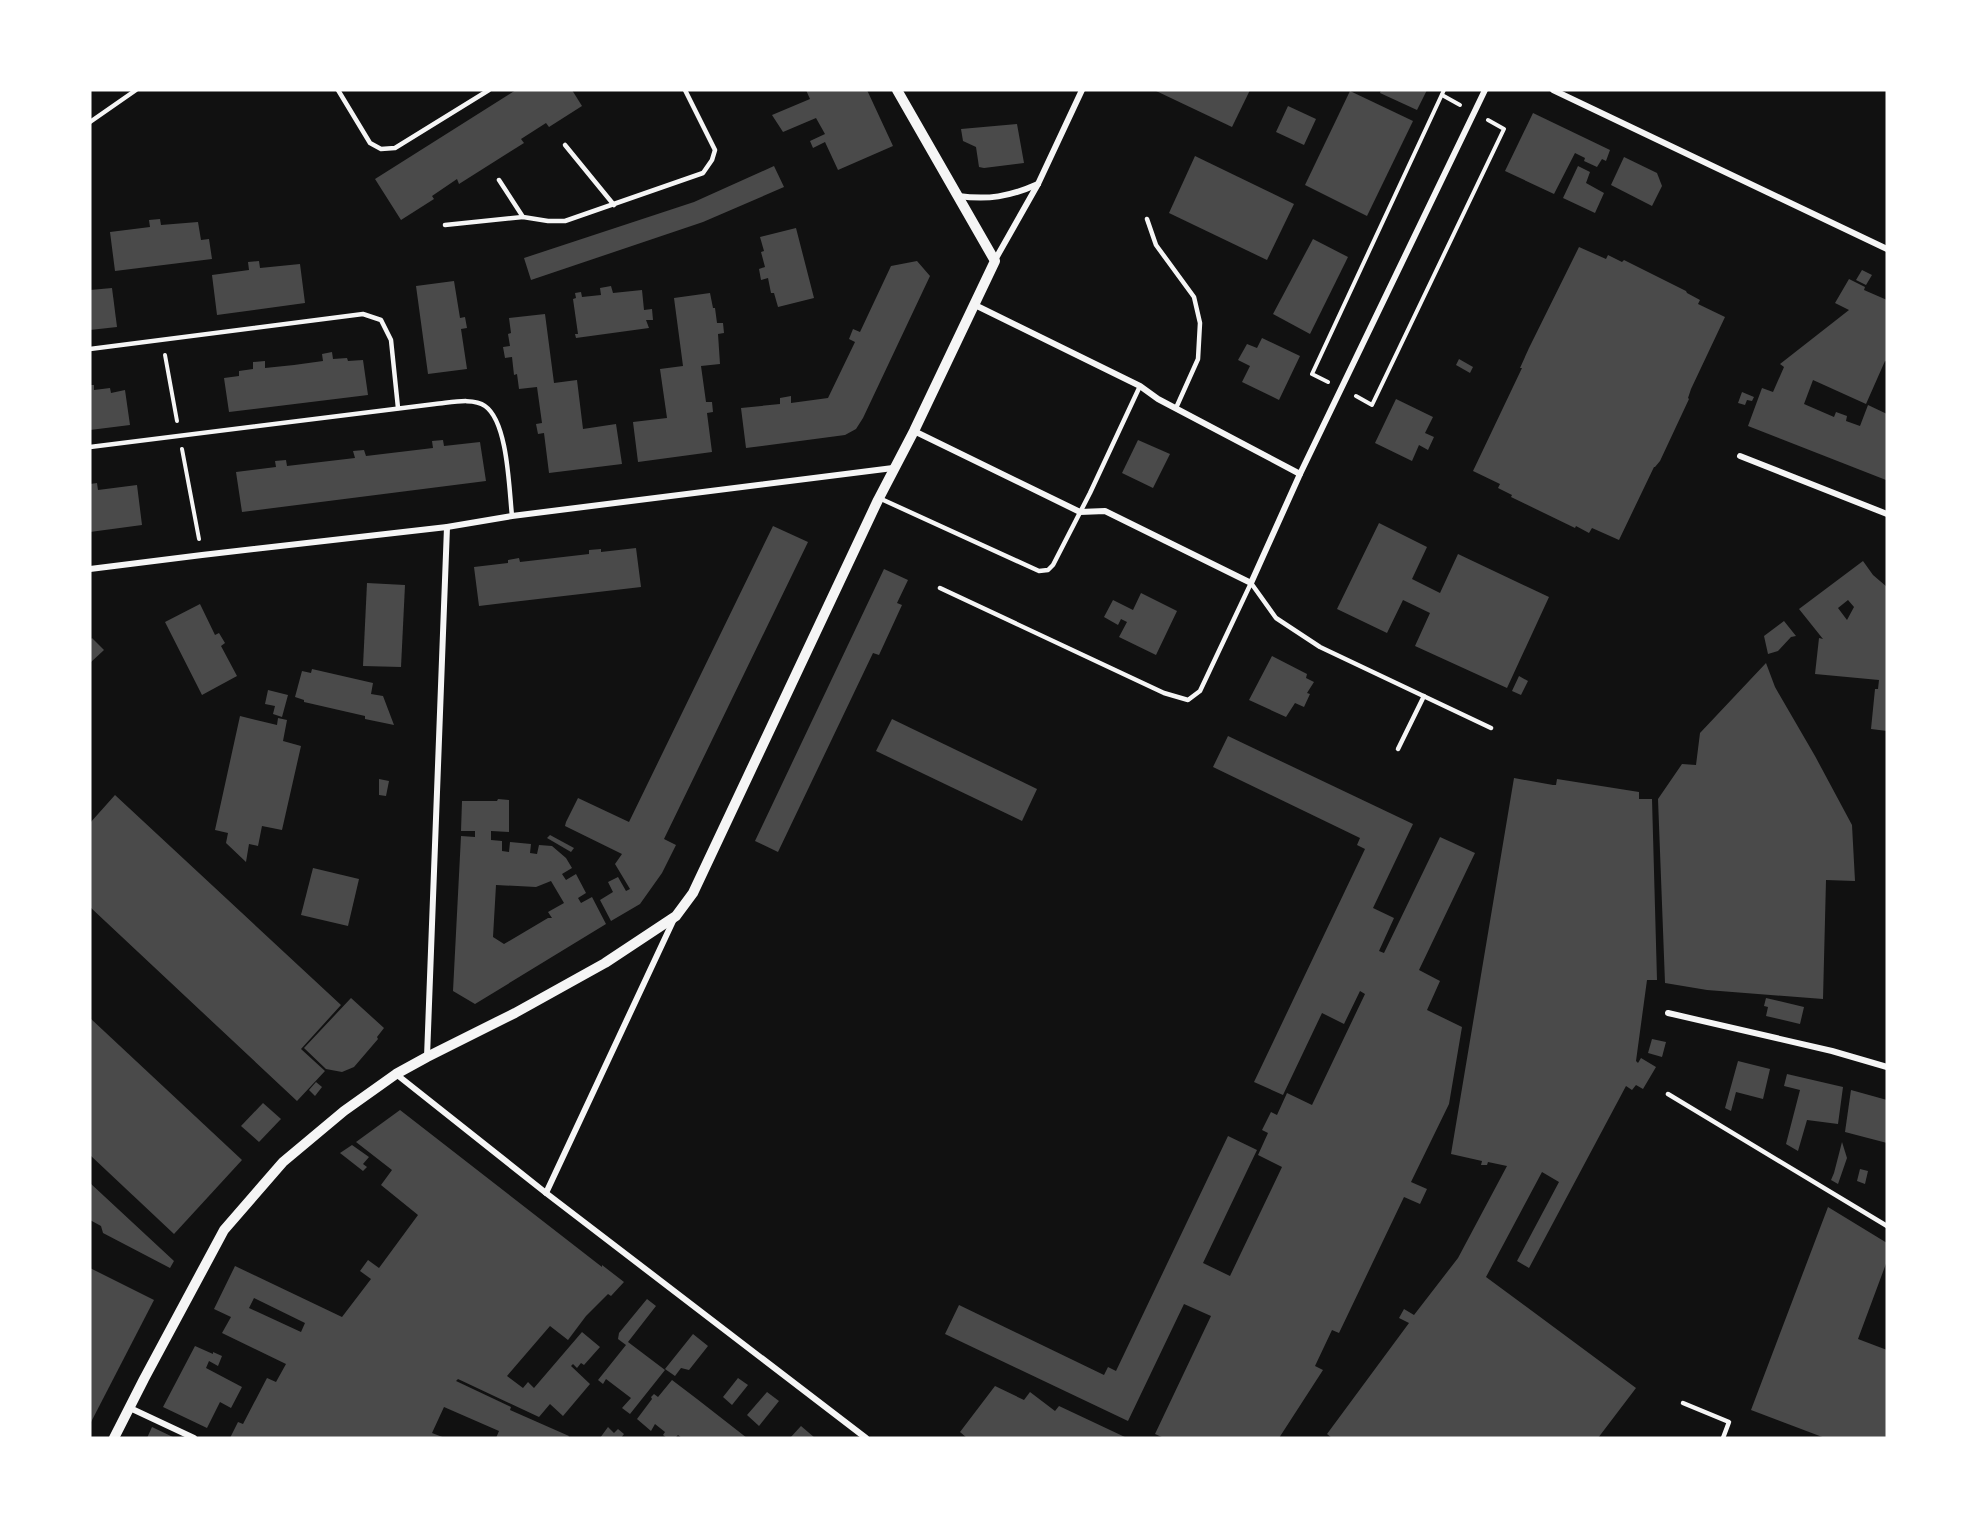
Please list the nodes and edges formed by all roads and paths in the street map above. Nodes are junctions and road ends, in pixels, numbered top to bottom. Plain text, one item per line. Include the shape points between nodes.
1 (136, 90) edge
2 (338, 90) edge
3 (489, 90) edge
4 (685, 90) edge
5 (897, 90) edge
6 (1082, 90) edge
7 (1444, 90) edge
8 (1485, 90) edge
9 (1553, 90) edge
10 (1442, 95) junction
11 (1474, 113) junction
12 (90, 122) edge
13 (565, 146) dead end
14 (499, 180) dead end
15 (1038, 184) junction
16 (956, 195) junction
17 (614, 205) junction
18 (523, 217) junction
19 (1147, 219) dead end
20 (445, 225) dead end
21 (1887, 249) edge
22 (995, 261) junction
23 (975, 304) junction
24 (90, 349) edge
25 (165, 357) dead end
26 (1140, 386) junction
27 (1341, 389) junction
28 (174, 406) dead end
29 (398, 408) junction
30 (1176, 408) junction
31 (914, 431) junction
32 (90, 447) edge
33 (1740, 456) dead end
34 (185, 463) dead end
35 (893, 468) junction
36 (1300, 474) junction
37 (879, 498) junction
38 (1080, 512) junction
39 (1887, 514) edge
40 (512, 516) junction
41 (447, 527) junction
42 (202, 555) junction
43 (90, 569) edge
44 (1251, 583) junction
45 (940, 588) dead end
46 (1424, 696) junction
47 (1491, 728) dead end
48 (1398, 749) dead end
49 (676, 916) junction
50 (1668, 1013) dead end
51 (427, 1056) junction
52 (1887, 1067) edge
53 (396, 1074) junction
54 (1668, 1094) dead end
55 (546, 1193) junction
56 (1887, 1226) edge
57 (1683, 1403) dead end
58 (130, 1408) junction
59 (114, 1438) edge
60 (194, 1438) edge
61 (866, 1438) edge
62 (1723, 1438) edge

1 - 12 lane
2 - 3 lane via 370,143 381,149 395,148
4 - 17 lane via 715,150 712,160 703,173
5 - 16 street
6 - 15 street
7 - 10 path
8 - 11 street
9 - 21 street
10 - 11 path
10 - 27 path via 1312,374
11 - 27 street
11 - 27 path via 1504,129 1372,405
13 - 17 lane
14 - 18 lane
15 - 16 street via 1020,193 981,199
15 - 22 street
16 - 22 street
17 - 18 lane via 565,221
18 - 20 lane
19 - 30 lane via 1156,245 1194,297 1200,322 1198,359
22 - 23 street
23 - 26 street
23 - 31 street
24 - 29 lane via 363,314 381,320 391,340
25 - 28 path
26 - 30 street
26 - 38 lane
27 - 36 street
29 - 32 lane
29 - 40 lane via 474,402 486,406 504,445
30 - 36 street
31 - 35 street
31 - 38 street
33 - 39 street
34 - 42 path
35 - 37 street
35 - 40 street
36 - 44 street
37 - 38 lane via 1039,571 1053,565
37 - 49 street via 693,893
38 - 44 street via 1105,511
40 - 41 street
41 - 42 street
41 - 51 street
42 - 43 street
44 - 45 lane via 1200,691 1188,700 1164,693
44 - 46 lane via 1276,618 1320,647
46 - 47 lane
46 - 48 lane
49 - 51 street via 605,963
49 - 55 street
50 - 52 street
51 - 53 street
53 - 55 street
53 - 58 street via 283,1162 224,1230
54 - 56 lane
55 - 61 street
57 - 62 lane via 1729,1422
58 - 59 street
58 - 60 street

